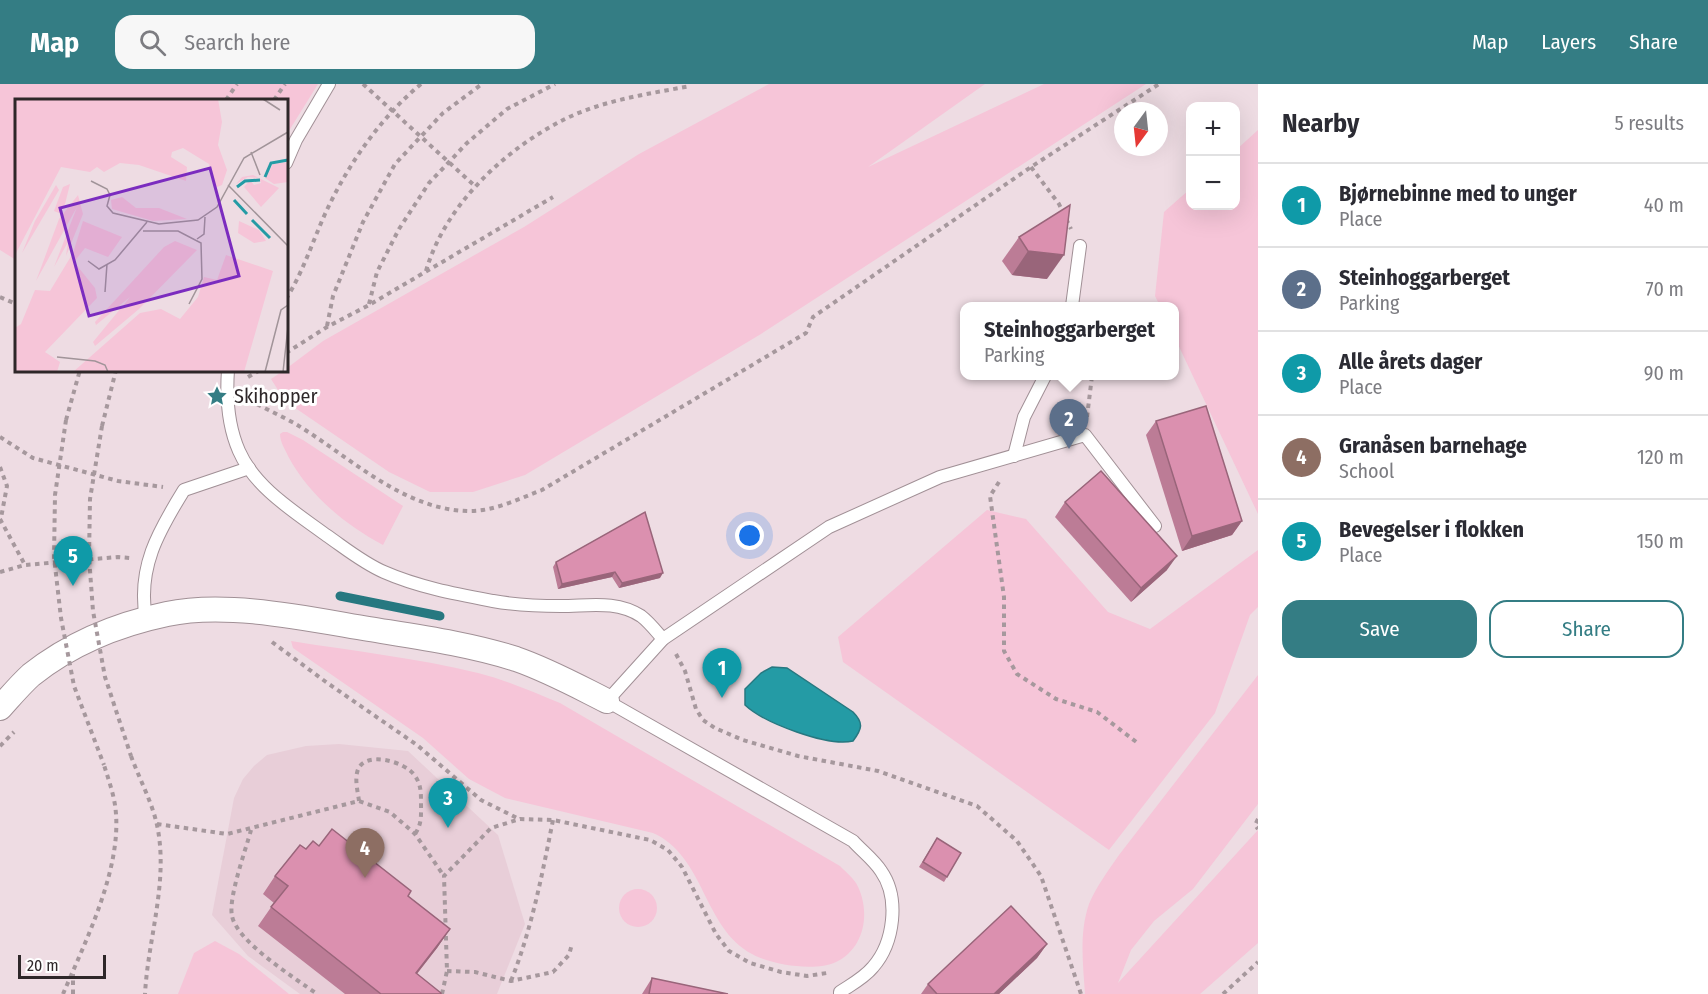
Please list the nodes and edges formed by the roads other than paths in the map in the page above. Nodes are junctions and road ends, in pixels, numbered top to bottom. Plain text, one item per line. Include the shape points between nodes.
1 (329, 84) edge
2 (288, 159) edge
3 (1080, 246) dead end
4 (1073, 302) edge
5 (228, 372) edge
6 (1042, 380) edge
7 (1014, 456) junction
8 (249, 468) junction
9 (1155, 526) dead end
10 (146, 619) junction
11 (663, 639) junction
12 (607, 701) junction
13 (0, 708) edge
14 (840, 994) edge

1 - 2 lane
3 - 4 lane
5 - 8 lane via 232,429
6 - 7 lane via 1024,417
7 - 9 lane via 1085,435
7 - 11 lane via 940,477 830,527
8 - 10 lane via 184,490 156,539 149,560 142,597
8 - 11 lane via 287,506 381,571 431,588 494,601 529,606 614,606 639,615
10 - 12 street via 201,610 256,612 431,639 517,659
10 - 13 street via 74,647 31,676
11 - 12 lane
12 - 14 lane via 853,841 882,872 890,891 892,911 885,947 862,978

